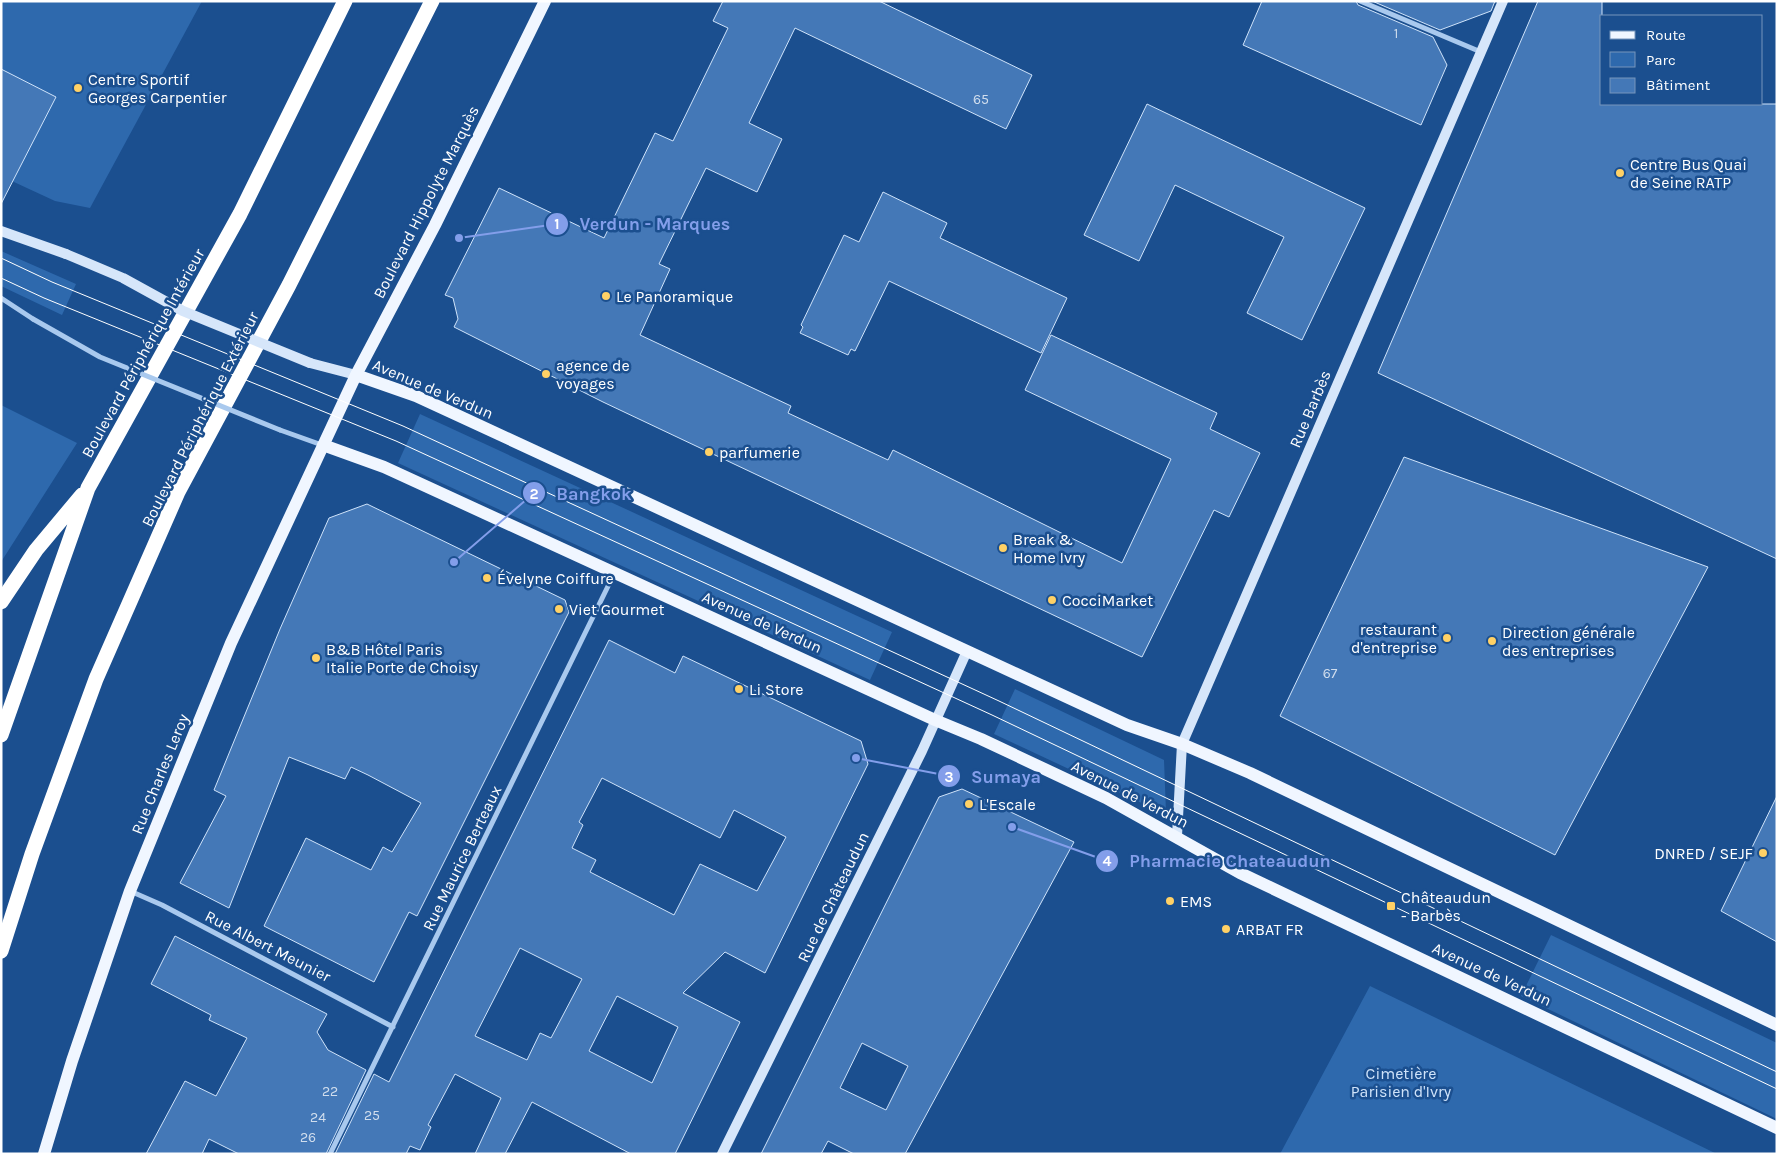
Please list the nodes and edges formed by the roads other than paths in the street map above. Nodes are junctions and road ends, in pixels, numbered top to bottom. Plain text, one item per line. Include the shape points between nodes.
1 (345, 1) edge
2 (432, 1) edge
3 (545, 1) edge
4 (1360, 1) edge
5 (1503, 1) edge
6 (1481, 52) junction
7 (1, 231) edge
8 (1, 298) edge
9 (356, 376) junction
10 (336, 417) joint
11 (323, 446) junction
12 (88, 488) junction
13 (615, 574) junction
14 (1, 602) edge
15 (967, 651) junction
16 (934, 720) junction
17 (1, 735) edge
18 (1182, 744) junction
19 (1177, 836) junction
20 (130, 891) junction
21 (1, 951) edge
22 (1777, 1025) edge
23 (393, 1027) junction
24 (1777, 1128) edge
25 (44, 1154) edge
26 (330, 1154) edge
27 (722, 1154) edge

1 - 12 highway, Boulevard Périphérique Intérieur via 240,214
2 - 21 highway, Boulevard Périphérique Extérieur via 290,285 178,492 96,679 32,854
3 - 9 main road, Boulevard Hippolyte Marquès
4 - 6 street
5 - 6 main road, Rue Barbès
6 - 18 main road, Rue Barbès
7 - 9 main road, bridge via 123,278 183,311 310,363
8 - 11 street, bridge via 100,357
9 - 10 main road, Boulevard Hippolyte Marquès
9 - 15 main road, Avenue de Verdun via 421,398
10 - 11 main road, Rue Charles Leroy
11 - 13 main road, Avenue de Verdun via 384,467
11 - 20 main road, Rue Charles Leroy via 231,643
12 - 14 highway via 36,550
12 - 17 highway, Boulevard Périphérique Intérieur
13 - 16 main road, Avenue de Verdun
13 - 23 street, Rue Maurice Berteaux
15 - 16 main road, Rue de Châteaudun
15 - 18 main road, Avenue de Verdun via 1127,725
16 - 19 main road, Avenue de Verdun via 1097,794
16 - 27 main road, Rue de Châteaudun via 922,751
18 - 19 main road, Rue Barbès
18 - 22 main road, Avenue de Verdun via 1250,773
19 - 24 main road, Avenue de Verdun via 1240,872
20 - 23 street, Rue Albert Meunier via 180,914
20 - 25 main road, Rue Charles Leroy
23 - 26 street, Rue Maurice Berteaux

